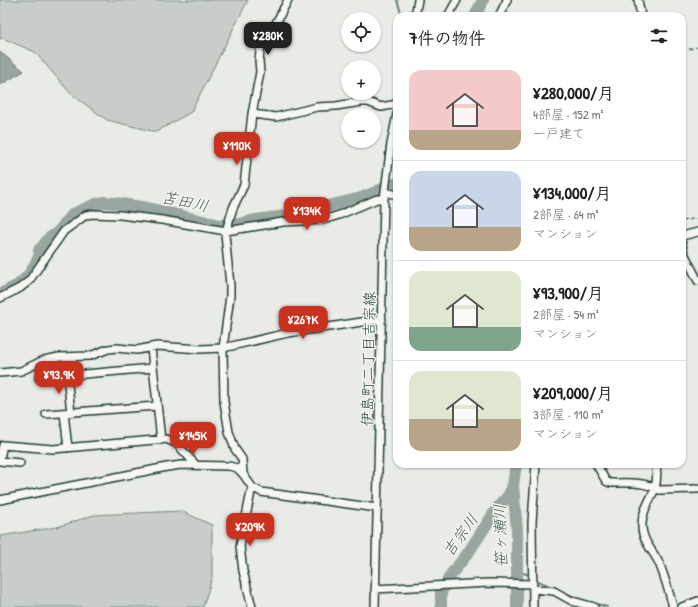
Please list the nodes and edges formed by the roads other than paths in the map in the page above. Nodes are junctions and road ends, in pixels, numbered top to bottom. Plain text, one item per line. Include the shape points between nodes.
1 (288, 0) edge
2 (418, 0) edge
3 (457, 0) edge
4 (507, 0) edge
5 (638, 0) edge
6 (416, 12) edge
7 (450, 12) edge
8 (500, 12) edge
9 (640, 12) edge
10 (393, 105) edge
11 (252, 114) junction
12 (393, 139) edge
13 (385, 195) junction
14 (393, 195) edge
15 (227, 230) junction
16 (698, 232) edge
17 (686, 235) edge
18 (686, 257) edge
19 (698, 281) edge
20 (0, 298) edge
21 (382, 319) junction
22 (151, 348) junction
23 (223, 348) junction
24 (153, 368) junction
25 (0, 373) edge
26 (67, 375) junction
27 (39, 378) dead end
28 (157, 406) junction
29 (68, 413) junction
30 (46, 414) dead end
31 (161, 440) junction
32 (68, 448) junction
33 (0, 460) edge
34 (20, 463) dead end
35 (196, 465) junction
36 (536, 468) edge
37 (598, 468) edge
38 (656, 468) edge
39 (243, 474) junction
40 (252, 487) junction
41 (655, 487) junction
42 (698, 489) edge
43 (0, 500) edge
44 (377, 508) junction
45 (532, 586) junction
46 (375, 589) junction
47 (698, 601) edge
48 (252, 607) edge
49 (375, 607) edge
50 (533, 607) edge
51 (594, 607) edge
52 (673, 607) edge
53 (682, 607) edge

1 - 11 street via 261,44 258,60 260,72
2 - 6 street
3 - 7 street
4 - 8 street
5 - 9 street
10 - 11 street via 380,107 361,102 317,107 276,117
11 - 15 street via 244,185 233,208
12 - 13 street, 伊島町二丁目吉宗線
13 - 14 street
13 - 15 street via 323,220 282,222
13 - 21 street, 伊島町二丁目吉宗線
15 - 20 street via 127,216 86,215 64,232 29,281
15 - 23 street via 225,234 230,296
16 - 17 street
18 - 19 street
21 - 23 street via 288,333
21 - 44 street, 伊島町二丁目吉宗線
22 - 23 street
22 - 24 street
22 - 25 street via 108,349 90,356 44,360 21,371
23 - 39 street via 224,402 229,432 242,459
24 - 26 street
24 - 28 street
26 - 27 street
26 - 29 street
28 - 29 street
28 - 31 street
29 - 30 street
29 - 32 street
31 - 32 street
31 - 35 street via 176,443
32 - 33 street via 3,445
33 - 34 street
35 - 39 street via 229,466 237,468
35 - 43 street via 167,467
36 - 45 street via 532,522
37 - 41 street via 610,483 636,483
38 - 41 street
39 - 40 street
40 - 44 street via 261,492
40 - 48 street via 240,546
41 - 42 street via 659,490
41 - 52 street via 647,504 642,525 643,534 658,562
44 - 46 street, 伊島町二丁目吉宗線
45 - 46 street via 488,583
45 - 50 street
45 - 51 street via 554,591 572,601
46 - 49 street, 伊島町二丁目吉宗線
47 - 53 street

